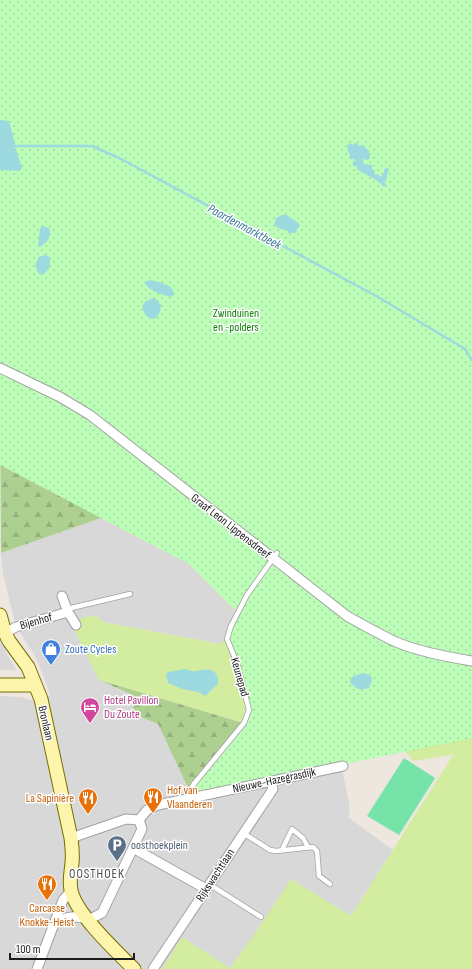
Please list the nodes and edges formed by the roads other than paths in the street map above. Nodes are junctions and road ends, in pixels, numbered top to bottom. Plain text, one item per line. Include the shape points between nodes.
1 (0, 368) edge
2 (275, 555) junction
3 (130, 594) dead end
4 (62, 596) dead end
5 (68, 610) junction
6 (0, 615) edge
7 (76, 625) dead end
8 (5, 633) junction
9 (472, 661) edge
10 (0, 685) edge
11 (35, 685) junction
12 (343, 766) dead end
13 (271, 780) junction
14 (192, 797) junction
15 (139, 820) junction
16 (243, 833) junction
17 (71, 838) junction
18 (308, 847) junction
19 (134, 848) junction
20 (282, 850) junction
21 (330, 884) dead end
22 (208, 886) junction
23 (71, 891) junction
24 (261, 917) dead end
25 (88, 920) junction
26 (55, 922) junction
27 (37, 969) edge
28 (134, 969) edge
29 (153, 969) edge

1 - 2 street, Graaf Leon Lippensdreef via 60,397 90,415
2 - 9 street, Graaf Leon Lippensdreef via 347,616 374,631 414,648
2 - 14 lane, Keunepad via 247,595 227,639 237,663 249,710 247,717 193,785
3 - 5 lane
4 - 5 street, Bijenhof
5 - 7 street, Bijenhof
5 - 8 street, Bijenhof
6 - 8 street, Bronlaan
8 - 11 street, Bronlaan via 28,667
10 - 11 street
11 - 17 street, Bronlaan
12 - 13 street, Nieuwe-Hazegrasdijk
13 - 14 street, Nieuwe-Hazegrasdijk
13 - 16 street, Rijkswachtlaan via 273,789
14 - 15 street, Nieuwe-Hazegrasdijk via 147,810
15 - 17 street via 126,819
15 - 19 street via 142,829
16 - 20 lane via 270,850
16 - 22 street, Rijkswachtlaan
17 - 23 street
18 - 20 lane
18 - 20 lane via 303,838 292,829
18 - 21 lane via 313,846 317,850 319,876
19 - 22 street
19 - 25 street via 102,913
22 - 24 lane
22 - 29 street, Rijkswachtlaan
23 - 25 street via 75,902
23 - 26 street via 63,900
25 - 26 street via 71,917
25 - 28 street
26 - 27 street

